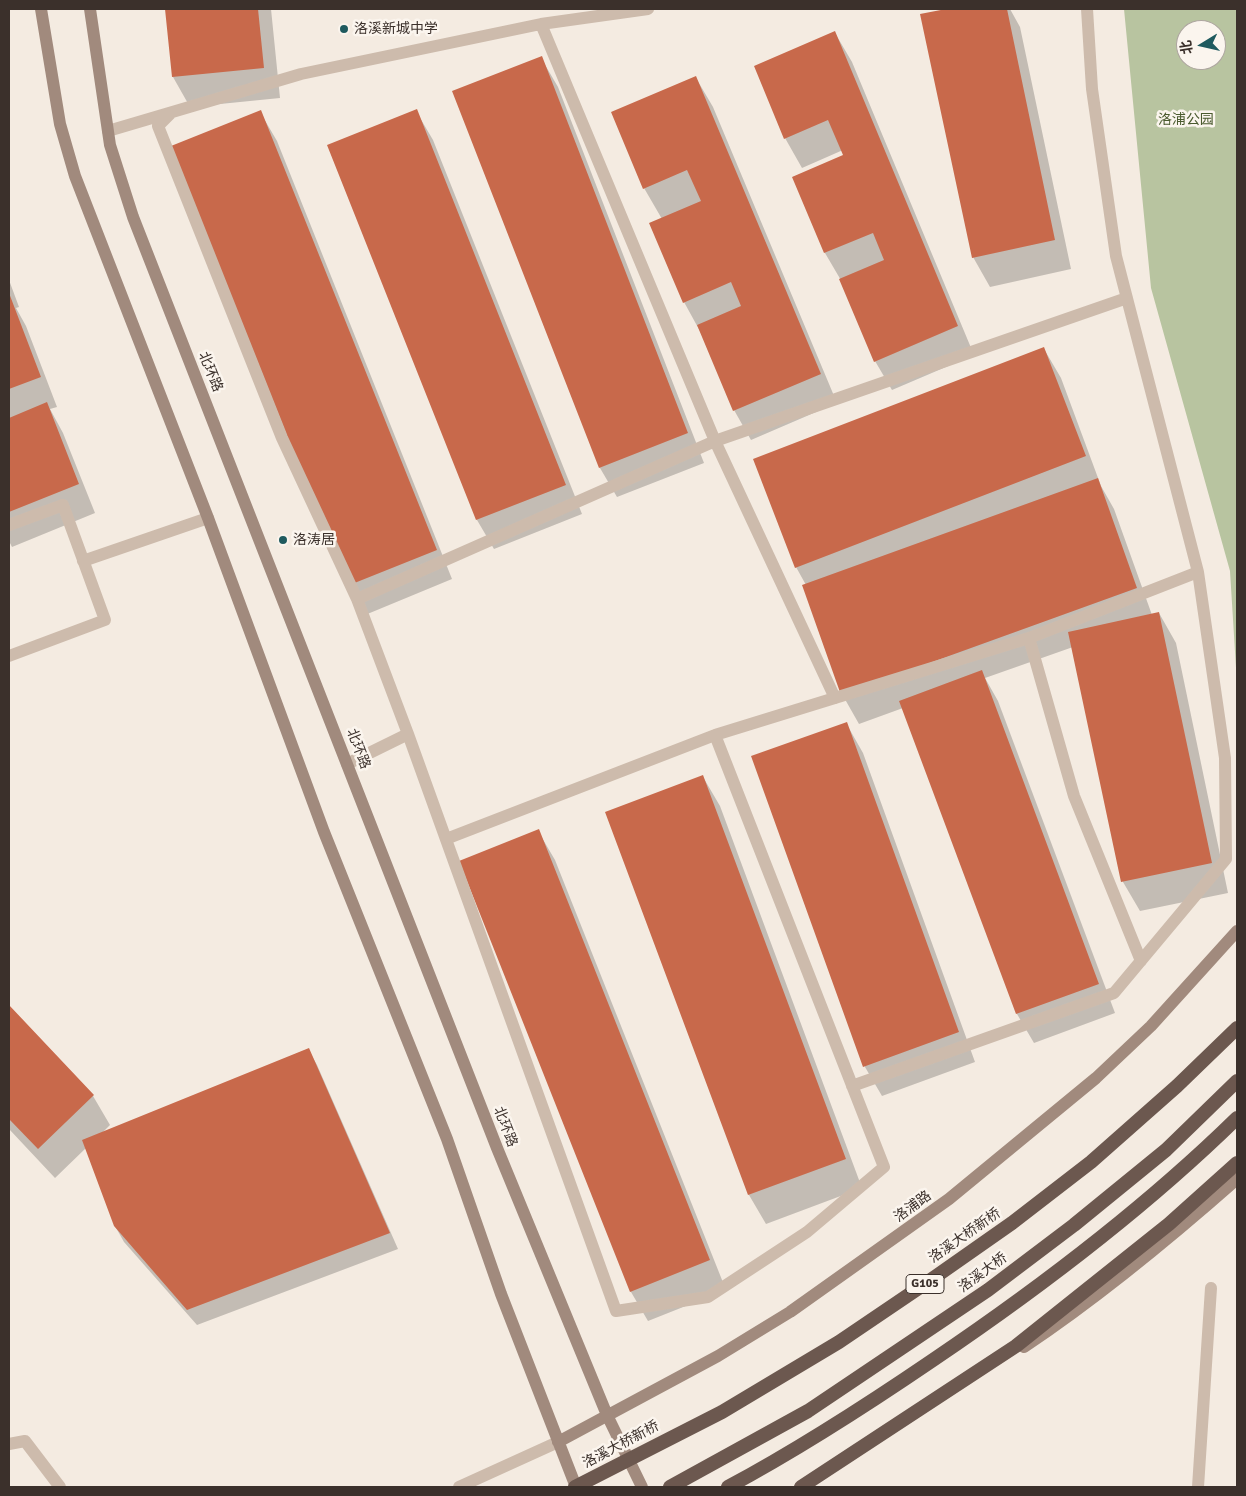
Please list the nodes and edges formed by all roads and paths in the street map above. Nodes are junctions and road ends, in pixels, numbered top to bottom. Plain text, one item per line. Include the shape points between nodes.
1 (41, 9) edge
2 (90, 9) edge
3 (648, 9) edge
4 (1087, 9) edge
5 (541, 24) junction
6 (172, 113) junction
7 (108, 132) junction
8 (1127, 298) junction
9 (715, 440) junction
10 (208, 518) junction
11 (9, 525) edge
12 (84, 561) junction
13 (1198, 572) junction
14 (357, 599) junction
15 (1029, 638) junction
16 (9, 656) edge
17 (835, 698) junction
18 (408, 734) junction
19 (715, 735) junction
20 (347, 764) junction
21 (446, 839) junction
22 (1237, 931) edge
23 (1141, 961) junction
24 (1237, 1028) edge
25 (1237, 1081) edge
26 (852, 1086) junction
27 (1237, 1118) edge
28 (1237, 1163) edge
29 (1237, 1179) edge
30 (1211, 1288) dead end
31 (608, 1415) junction
32 (558, 1442) junction
33 (9, 1444) edge
34 (60, 1487) edge
35 (459, 1487) edge
36 (576, 1487) edge
37 (642, 1487) edge
38 (670, 1487) edge
39 (728, 1487) edge
40 (801, 1487) edge
41 (811, 1487) edge
42 (1198, 1487) edge

1 - 10 main road via 60,124 75,176
2 - 7 main road, 北环路
3 - 5 street
4 - 8 street via 1092,89 1116,256
5 - 6 street via 301,74
5 - 9 street
6 - 7 street
6 - 14 street via 158,126 282,438
7 - 20 main road, 北环路 via 132,217
8 - 9 street
8 - 13 street
9 - 14 street
9 - 17 street
10 - 12 street
10 - 32 main road via 324,832 447,1139 501,1294
11 - 12 street via 63,505
12 - 16 street via 105,620
13 - 15 street
13 - 23 street via 1225,758 1226,859
14 - 18 street
15 - 17 street
15 - 23 street via 1074,796
17 - 19 street
18 - 20 street
18 - 21 street
19 - 21 street
19 - 26 street
20 - 31 main road, 北环路 via 501,1157
21 - 26 street via 616,1311 708,1297 807,1232 884,1167
22 - 31 main road, 洛浦路 via 1152,1026 1096,1078 949,1199 790,1312 718,1356
23 - 26 street via 1114,993
24 - 36 highway, 洛溪大桥新桥 / G105, bridge via 1178,1086 1091,1162 951,1266 839,1342 722,1412
25 - 38 highway, 洛溪大桥 via 1166,1150 988,1290 808,1411
27 - 39 highway via 1186,1168 1006,1311 824,1432
28 - 40 highway via 1169,1224 1016,1346
29 - 41 main road via 1176,1234 1070,1316
30 - 42 street
31 - 32 main road, 洛浦路
31 - 37 main road, 北环路
32 - 35 street
32 - 36 main road
33 - 34 street via 25,1441

